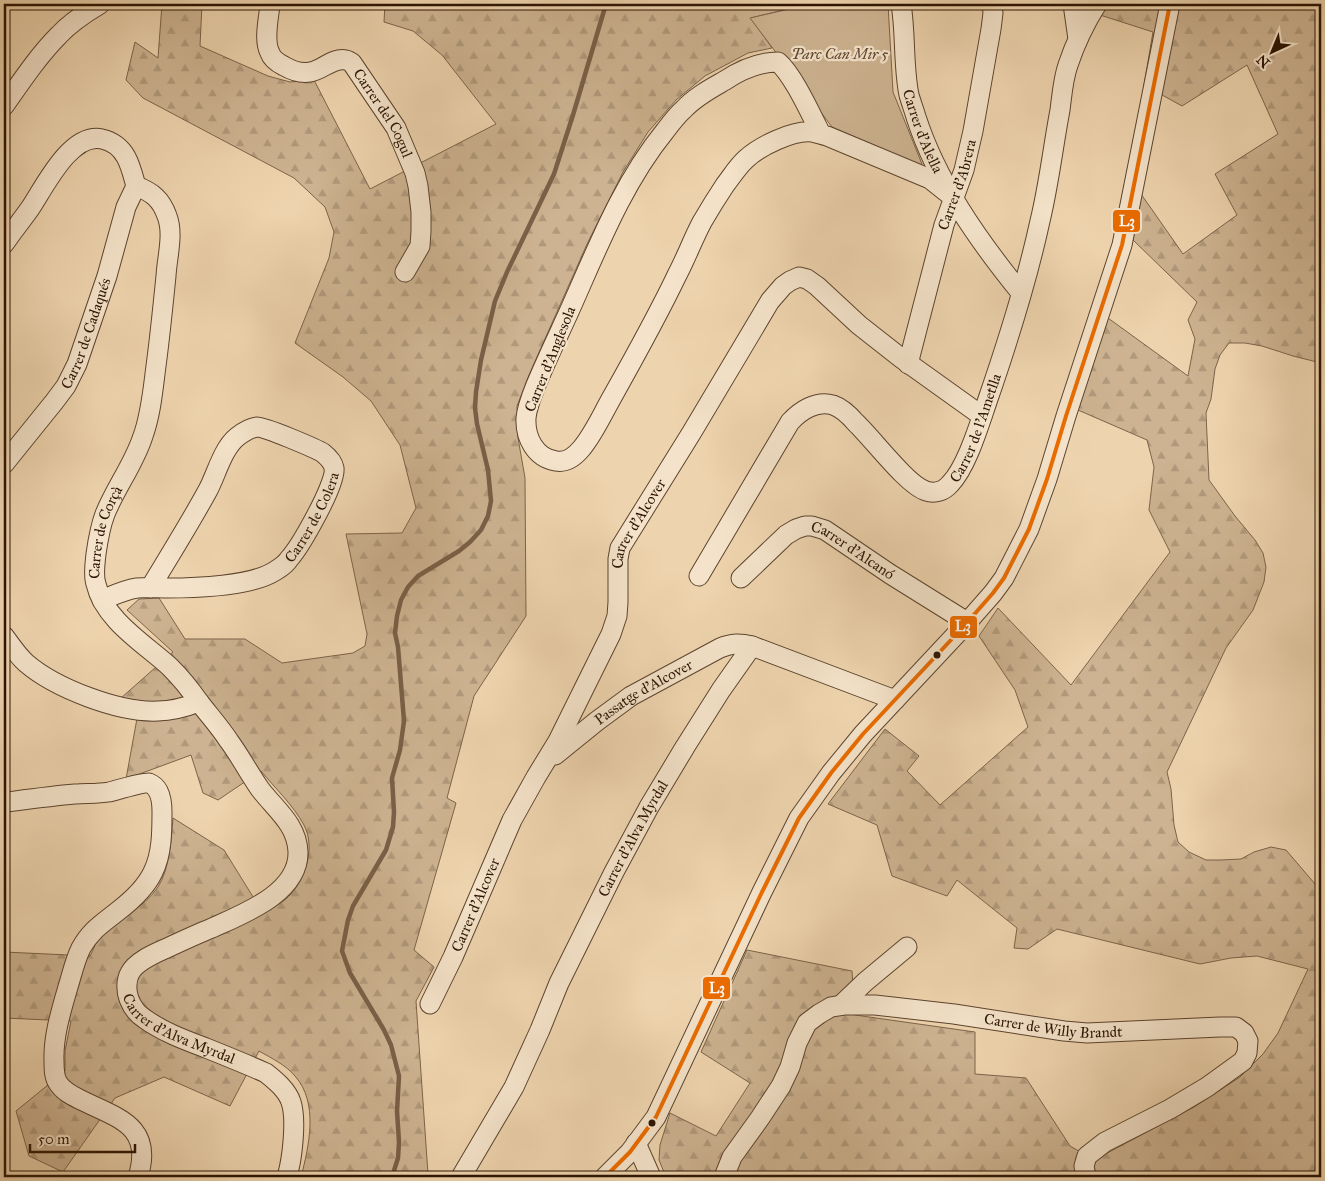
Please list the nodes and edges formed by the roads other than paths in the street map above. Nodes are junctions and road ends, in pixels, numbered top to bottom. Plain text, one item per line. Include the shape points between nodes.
1 (100, 4) edge
2 (270, 4) edge
3 (901, 4) edge
4 (992, 4) edge
5 (1073, 4) edge
6 (1097, 4) edge
7 (1170, 4) edge
8 (1078, 39) junction
9 (4, 106) edge
10 (821, 134) junction
11 (136, 186) junction
12 (954, 198) junction
13 (4, 244) edge
14 (405, 272) dead end
15 (1021, 293) junction
16 (908, 364) junction
17 (982, 416) junction
18 (4, 464) edge
19 (699, 576) dead end
20 (741, 578) dead end
21 (150, 588) junction
22 (102, 600) junction
23 (967, 622) junction
24 (4, 636) edge
25 (752, 646) junction
26 (895, 700) junction
27 (199, 702) junction
28 (545, 763) junction
29 (5, 802) edge
30 (907, 947) dead end
31 (430, 1004) dead end
32 (841, 1005) junction
33 (636, 1144) junction
34 (138, 1177) edge
35 (287, 1177) edge
36 (461, 1177) edge
37 (605, 1177) edge
38 (651, 1177) edge
39 (724, 1177) edge
40 (1086, 1177) edge

1 - 9 street via 59,35 38,58
2 - 14 street, Carrer del Cogul via 267,44 275,61 298,72 310,72 338,60 352,63 396,128 415,173 420,212 420,246
3 - 12 street, Carrer d'Alella via 910,96 934,162
4 - 12 street, Carrer d'Abrera via 991,29 973,131
5 - 8 street
6 - 8 street, Carrer de l'Ametlla
7 - 23 street via 1122,245 1047,479 1029,529 1004,578
8 - 15 street, Carrer de l'Ametlla via 1067,67 1040,221
10 - 10 street, Carrer d'Anglesola via 798,133 785,137 745,159 702,223 643,342 586,442 572,457 562,461 539,454 527,435 526,415 546,363 628,186 657,140 679,114 695,99 732,76 756,66 778,62
10 - 12 street, Carrer d'Anglesola via 930,179
11 - 13 street via 125,156 118,147 96,138 85,141 60,162
11 - 18 street, Carrer de Cadaqués via 126,207 78,364 66,386
11 - 22 street, Carrer de Corçà via 149,191 163,206 168,218 170,245 154,385 143,436 105,514 98,537 94,571
12 - 15 street, Carrer d'Alella via 978,237
12 - 16 street, Carrer d'Abrera
15 - 17 street, Carrer de l'Ametlla
16 - 17 street, Carrer d'Alcover
16 - 28 street, Carrer d'Alcover via 807,279 799,278 784,286 770,302 620,548 617,616 611,634
17 - 19 street, Carrer de l'Ametlla via 956,477 945,489 932,492 918,487 906,476 842,409 825,404 806,408 790,422
20 - 23 street, Carrer d'Alcanó via 786,534 812,526 825,530
21 - 21 street, Carrer de Colera via 191,521 235,438 258,427 309,446 330,460 334,469 333,479 325,498 293,554 277,570 253,580 227,584
21 - 22 street, Carrer de Colera via 120,592
22 - 27 street, Carrer de Corçà via 120,623 182,678
23 - 26 street
24 - 27 street via 24,661 39,673 87,697 122,707 158,712
25 - 26 street
25 - 28 street, Passatge d'Alcover via 740,643 720,648 631,696
25 - 36 street, Carrer d'Alva Myrdal via 685,747 622,856 559,982 514,1087
26 - 33 street via 831,773 799,818 664,1101
27 - 35 street, Carrer d'Alva Myrdal via 292,829 298,853 296,865 284,884 266,901 150,956 136,966 130,972 128,995 143,1019 189,1042 266,1073 285,1091 291,1102 293,1121
28 - 31 street, Carrer d'Alcover via 512,820
29 - 34 street via 104,793 146,782 155,786 160,795 162,830 153,872 133,898 87,937 75,962 62,1007 54,1060 54,1074 67,1093 111,1114 136,1132 143,1157
30 - 32 street
32 - 39 street, Carrer de Willy Brandt via 831,1007 807,1023 781,1086 732,1157
32 - 40 street, Carrer de Willy Brandt via 875,1005 1087,1033 1220,1027 1236,1028 1244,1033 1248,1042 1243,1061 1170,1109 1105,1142 1087,1156 1084,1166
33 - 37 street
33 - 38 street

